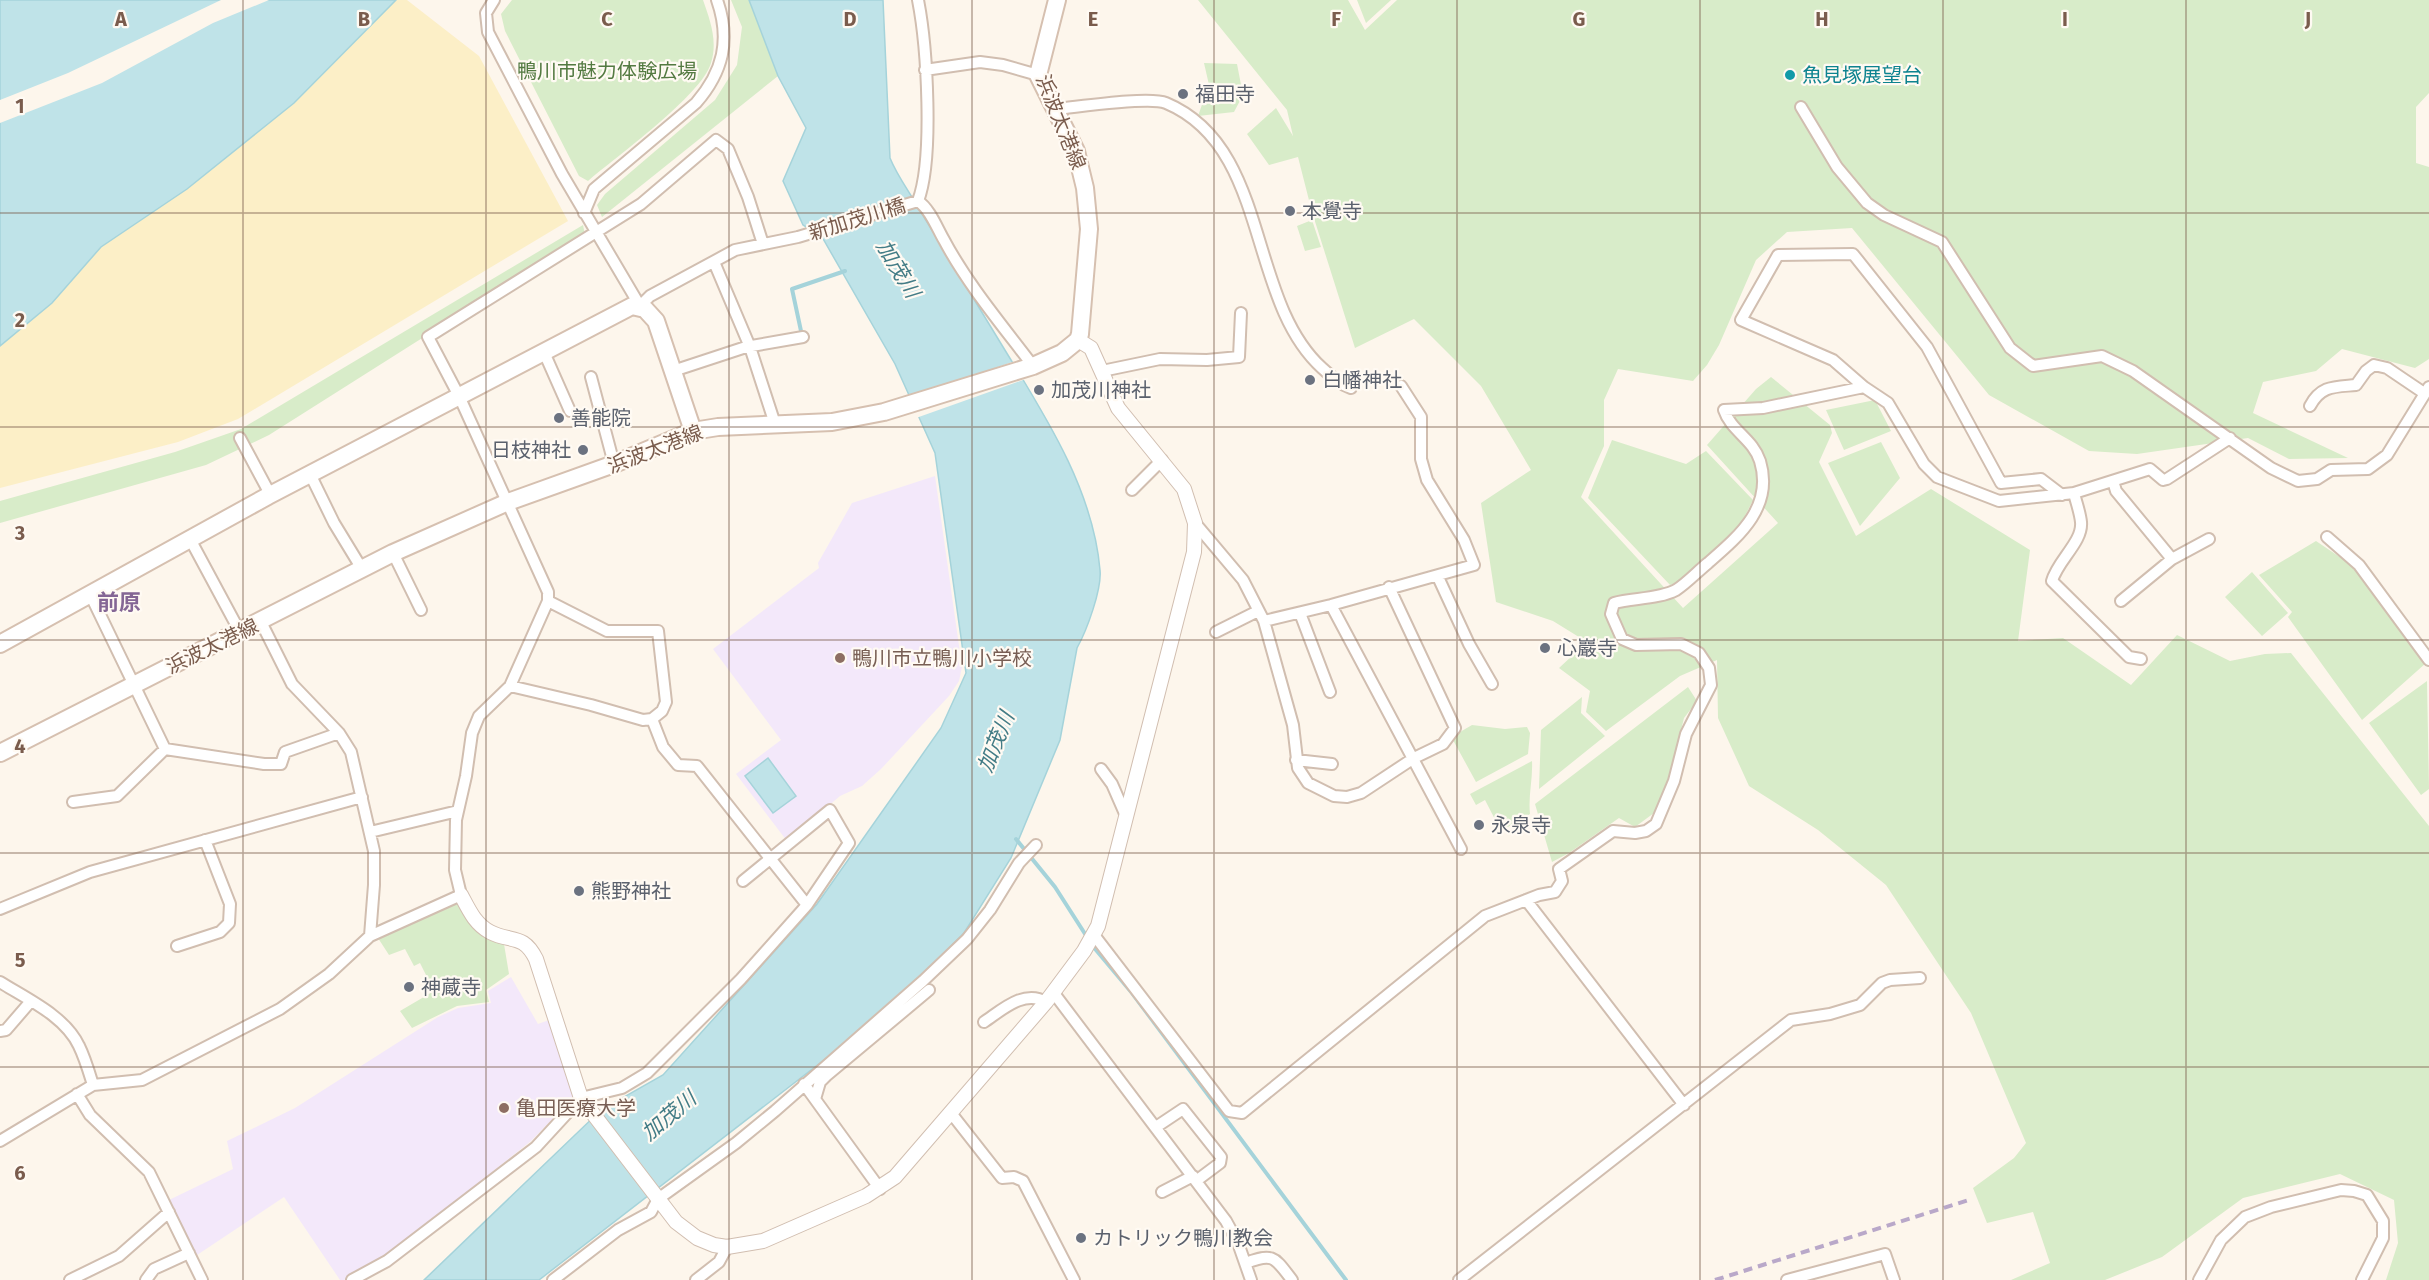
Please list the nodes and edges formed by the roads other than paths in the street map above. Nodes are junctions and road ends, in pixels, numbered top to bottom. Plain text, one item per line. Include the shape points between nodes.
1 (494, 0) edge
2 (717, 0) edge
3 (918, 0) edge
4 (1057, 0) edge
5 (925, 70) junction
6 (1038, 75) junction
7 (1801, 107) dead end
8 (1056, 109) junction
9 (918, 202) junction
10 (584, 213) junction
11 (596, 233) junction
12 (763, 244) junction
13 (714, 262) junction
14 (640, 306) junction
15 (1241, 313) dead end
16 (803, 337) dead end
17 (1078, 340) junction
18 (750, 346) junction
19 (543, 350) junction
20 (1030, 367) junction
21 (673, 371) junction
22 (1102, 371) junction
23 (591, 377) dead end
24 (1401, 386) dead end
25 (1864, 387) junction
26 (1351, 388) dead end
27 (2426, 390) edge
28 (459, 396) junction
29 (2310, 406) dead end
30 (570, 411) dead end
31 (775, 424) junction
32 (693, 431) junction
33 (240, 438) dead end
34 (2230, 438) junction
35 (1162, 460) junction
36 (614, 464) junction
37 (310, 474) junction
38 (2113, 481) junction
39 (1132, 490) dead end
40 (270, 494) junction
41 (2074, 494) junction
42 (2062, 495) junction
43 (508, 502) junction
44 (1195, 523) junction
45 (2328, 537) dead end
46 (2209, 539) dead end
47 (190, 540) junction
48 (393, 553) junction
49 (2172, 559) junction
50 (362, 568) junction
51 (1438, 577) junction
52 (1389, 588) junction
53 (90, 594) junction
54 (548, 601) junction
55 (2121, 601) dead end
56 (1331, 605) junction
57 (421, 610) dead end
58 (1299, 613) junction
59 (1261, 616) junction
60 (261, 622) junction
61 (240, 632) junction
62 (1215, 632) dead end
63 (0, 644) edge
64 (2140, 659) dead end
65 (2429, 660) edge
66 (1492, 684) dead end
67 (133, 685) junction
68 (510, 686) junction
69 (1330, 692) dead end
70 (652, 719) junction
71 (339, 733) junction
72 (165, 749) junction
73 (0, 753) edge
74 (1414, 758) junction
75 (1296, 760) junction
76 (1332, 764) dead end
77 (1101, 769) dead end
78 (362, 797) junction
79 (73, 802) dead end
80 (458, 811) junction
81 (1126, 816) junction
82 (370, 832) junction
83 (205, 840) junction
84 (1036, 845) dead end
85 (1461, 849) dead end
86 (770, 859) junction
87 (743, 881) dead end
88 (461, 896) junction
89 (1526, 900) junction
90 (807, 905) junction
91 (0, 909) edge
92 (1094, 935) junction
93 (370, 936) junction
94 (177, 946) dead end
95 (1920, 978) dead end
96 (0, 982) edge
97 (929, 990) dead end
98 (1049, 997) junction
99 (31, 1001) junction
100 (984, 1022) dead end
101 (0, 1031) edge
102 (804, 1084) junction
103 (93, 1085) junction
104 (78, 1094) junction
105 (815, 1099) junction
106 (584, 1102) junction
107 (1684, 1105) junction
108 (951, 1113) junction
109 (1156, 1127) junction
110 (0, 1141) edge
111 (1195, 1179) junction
112 (880, 1189) junction
113 (1162, 1192) dead end
114 (656, 1197) junction
115 (169, 1212) junction
116 (728, 1247) junction
117 (189, 1253) junction
118 (1246, 1263) junction
119 (70, 1280) edge
120 (146, 1280) edge
121 (202, 1280) edge
122 (352, 1280) edge
123 (553, 1280) edge
124 (694, 1280) edge
125 (1074, 1280) edge
126 (1251, 1280) edge
127 (1292, 1280) edge
128 (1459, 1280) edge
129 (1787, 1280) edge
130 (1894, 1280) edge
131 (2199, 1280) edge
132 (2362, 1280) edge

1 - 10 street via 486,13 488,32
2 - 10 street via 725,29 725,50 718,72 696,103 594,189
3 - 5 street
4 - 6 main road, 浜波太港線
5 - 6 street via 980,62
5 - 9 street via 926,156
6 - 8 main road, 浜波太港線
7 - 34 street via 1837,167 1867,203 1942,242 2019,357 2033,366 2102,356 2133,371
8 - 17 main road, 浜波太港線 via 1076,151 1089,229
8 - 26 street via 1165,102 1213,136 1239,181 1287,325 1304,352 1340,384
9 - 12 street, 新加茂川橋
9 - 20 street
10 - 11 street
11 - 12 street via 641,204 716,140 728,149
11 - 14 street
11 - 28 street via 428,337
12 - 13 street, 新加茂川橋 via 735,250
13 - 14 street, 新加茂川橋 via 650,296
13 - 18 street
14 - 19 main road via 622,310
14 - 21 main road via 656,321
15 - 22 street via 1239,357 1161,359
16 - 18 street
17 - 20 main road, 浜波太港線
17 - 22 street via 1089,344
18 - 21 street
18 - 31 street
19 - 28 main road
19 - 30 street
20 - 31 main road, 浜波太港線 via 909,406 831,422
21 - 32 main road
22 - 35 street via 1118,408
23 - 36 street
24 - 51 street via 1421,417 1421,459 1427,480 1464,540 1474,565
25 - 42 street via 1888,403 1924,464 1937,477 1999,501
25 - 42 street via 1833,360 1742,320 1778,255 1853,254 1927,347 2001,483 2041,479
25 - 89 street via 1763,408 1724,410 1728,422 1751,442 1760,459 1764,479 1762,501 1754,516 1735,540 1676,590 1614,603 1611,614 1622,639 1636,645 1681,644 1699,653 1709,669 1711,685 1686,734 1674,781 1656,824 1635,833 1613,831 1559,869 1562,881 1555,892
27 - 29 street via 2374,365 2356,385 2324,388
27 - 34 street via 2387,454 2368,469 2331,470 2317,479 2298,481 2271,468
28 - 37 main road
28 - 43 street
31 - 32 main road, 浜波太港線
32 - 36 main road, 浜波太港線
33 - 40 street
34 - 38 street via 2167,479 2150,469
35 - 39 street
35 - 44 street via 1184,489
36 - 43 main road, 浜波太港線
37 - 40 main road
37 - 50 street
38 - 41 street
38 - 49 street via 2116,491
40 - 47 main road
41 - 42 street
41 - 64 street via 2082,524 2052,581 2129,657
43 - 48 main road, 浜波太港線
43 - 54 street via 548,592
44 - 59 street via 1243,580
44 - 81 street via 1191,566
45 - 65 street via 2360,565
46 - 49 street
47 - 53 main road
47 - 61 street
48 - 50 main road, 浜波太港線
48 - 57 street
49 - 55 street
50 - 60 main road, 浜波太港線
51 - 52 street
51 - 66 street
52 - 56 street
52 - 74 street via 1455,728 1443,744
53 - 63 main road
53 - 67 street
54 - 68 street
54 - 70 street via 607,631 658,631 666,702
56 - 58 street
56 - 74 street
58 - 59 street
58 - 69 street
59 - 62 street
59 - 75 street via 1293,725
60 - 61 main road, 浜波太港線
60 - 71 street via 292,684
61 - 67 main road, 浜波太港線
67 - 72 street
67 - 73 main road, 浜波太港線
68 - 70 street via 643,720
68 - 80 street via 479,716 472,733
70 - 86 street via 663,747 678,765 697,766
71 - 72 street via 285,752 281,764
71 - 78 street via 351,752
72 - 79 street via 117,796
74 - 75 street via 1361,793 1347,797 1334,796 1308,783
74 - 85 street
75 - 76 street
77 - 81 street
78 - 82 street
78 - 83 street
80 - 82 street
80 - 88 street via 455,870
81 - 92 street
82 - 93 street via 374,885
83 - 91 street via 90,872
83 - 94 street via 230,904 229,923 220,932
84 - 102 street via 1019,863 967,939
86 - 87 street
86 - 90 street
86 - 90 street via 830,810 849,843
88 - 93 street
88 - 106 street via 480,925 530,946
89 - 92 street via 1485,916 1236,1114 1229,1111
89 - 107 street
90 - 106 street via 646,1073 622,1088
92 - 98 street
93 - 103 street via 330,974 280,1009 141,1080
95 - 107 street via 1890,980 1860,1005 1791,1020
96 - 99 street
97 - 105 street via 826,1076
98 - 100 street via 1018,999
98 - 108 street
98 - 109 street
99 - 101 street via 6,1030
99 - 103 street via 68,1029 78,1044
102 - 105 street
102 - 114 street via 736,1143
103 - 104 street
104 - 110 street
104 - 115 street via 90,1115 146,1166
105 - 112 street
106 - 114 street
106 - 122 street via 536,1148 387,1261
107 - 128 street
108 - 112 street
108 - 125 street via 1002,1178 1023,1181
109 - 111 street
109 - 111 street via 1183,1109 1221,1157 1220,1163
111 - 113 street
111 - 118 street via 1226,1221
112 - 116 street via 763,1241
114 - 116 street via 686,1230 714,1245
114 - 123 street via 651,1212 618,1230
115 - 117 street
115 - 119 street via 119,1256
116 - 124 street via 720,1262
117 - 120 street via 154,1269
117 - 121 street
118 - 126 street
118 - 127 street via 1269,1256
129 - 130 street via 1885,1254
131 - 132 street via 2221,1240 2245,1217 2341,1190 2367,1195 2383,1221 2383,1238

